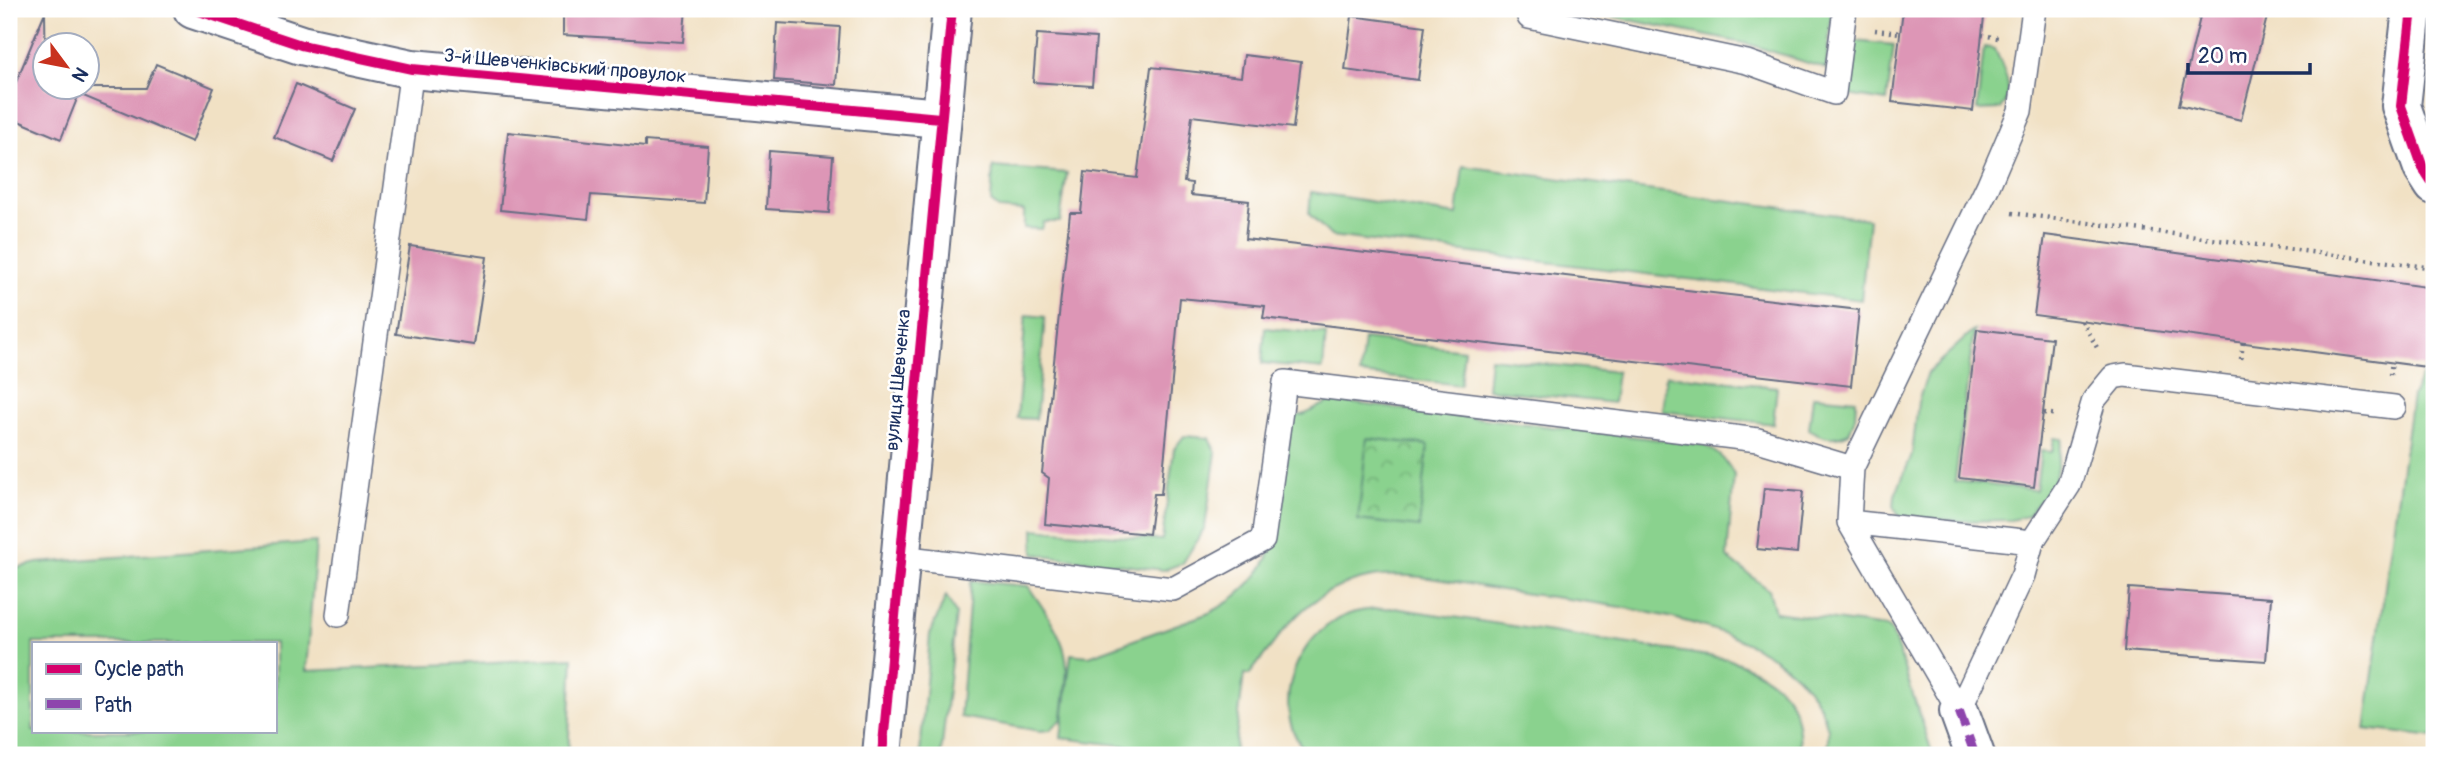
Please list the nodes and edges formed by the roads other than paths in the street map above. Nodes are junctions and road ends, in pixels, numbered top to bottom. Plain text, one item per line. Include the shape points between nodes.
1 (193, 9) edge
2 (952, 9) edge
3 (1845, 9) edge
4 (2034, 9) edge
5 (2412, 9) edge
6 (1529, 18) dead end
7 (412, 69) junction
8 (940, 118) junction
9 (2434, 185) edge
10 (2394, 407) dead end
11 (1852, 468) junction
12 (1849, 522) junction
13 (2032, 542) junction
14 (900, 557) junction
15 (338, 615) dead end
16 (1959, 711) junction
17 (882, 755) edge
18 (1975, 755) edge

1 - 7 street, 3-й Шевченківський провулок via 302,45
2 - 8 street, вулиця Шевченка
3 - 6 lane via 1833,93 1747,62
4 - 11 lane via 2020,111
5 - 9 street via 2401,106 2423,168
7 - 8 street, 3-й Шевченківський провулок
7 - 15 lane
8 - 14 street, вулиця Шевченка
10 - 13 lane via 2113,377 2094,400 2069,485
11 - 12 lane
11 - 14 lane via 1758,440 1285,382 1263,540 1174,589
12 - 13 lane
12 - 16 lane
13 - 16 lane via 2023,575
14 - 17 street, вулиця Шевченка
16 - 18 street

